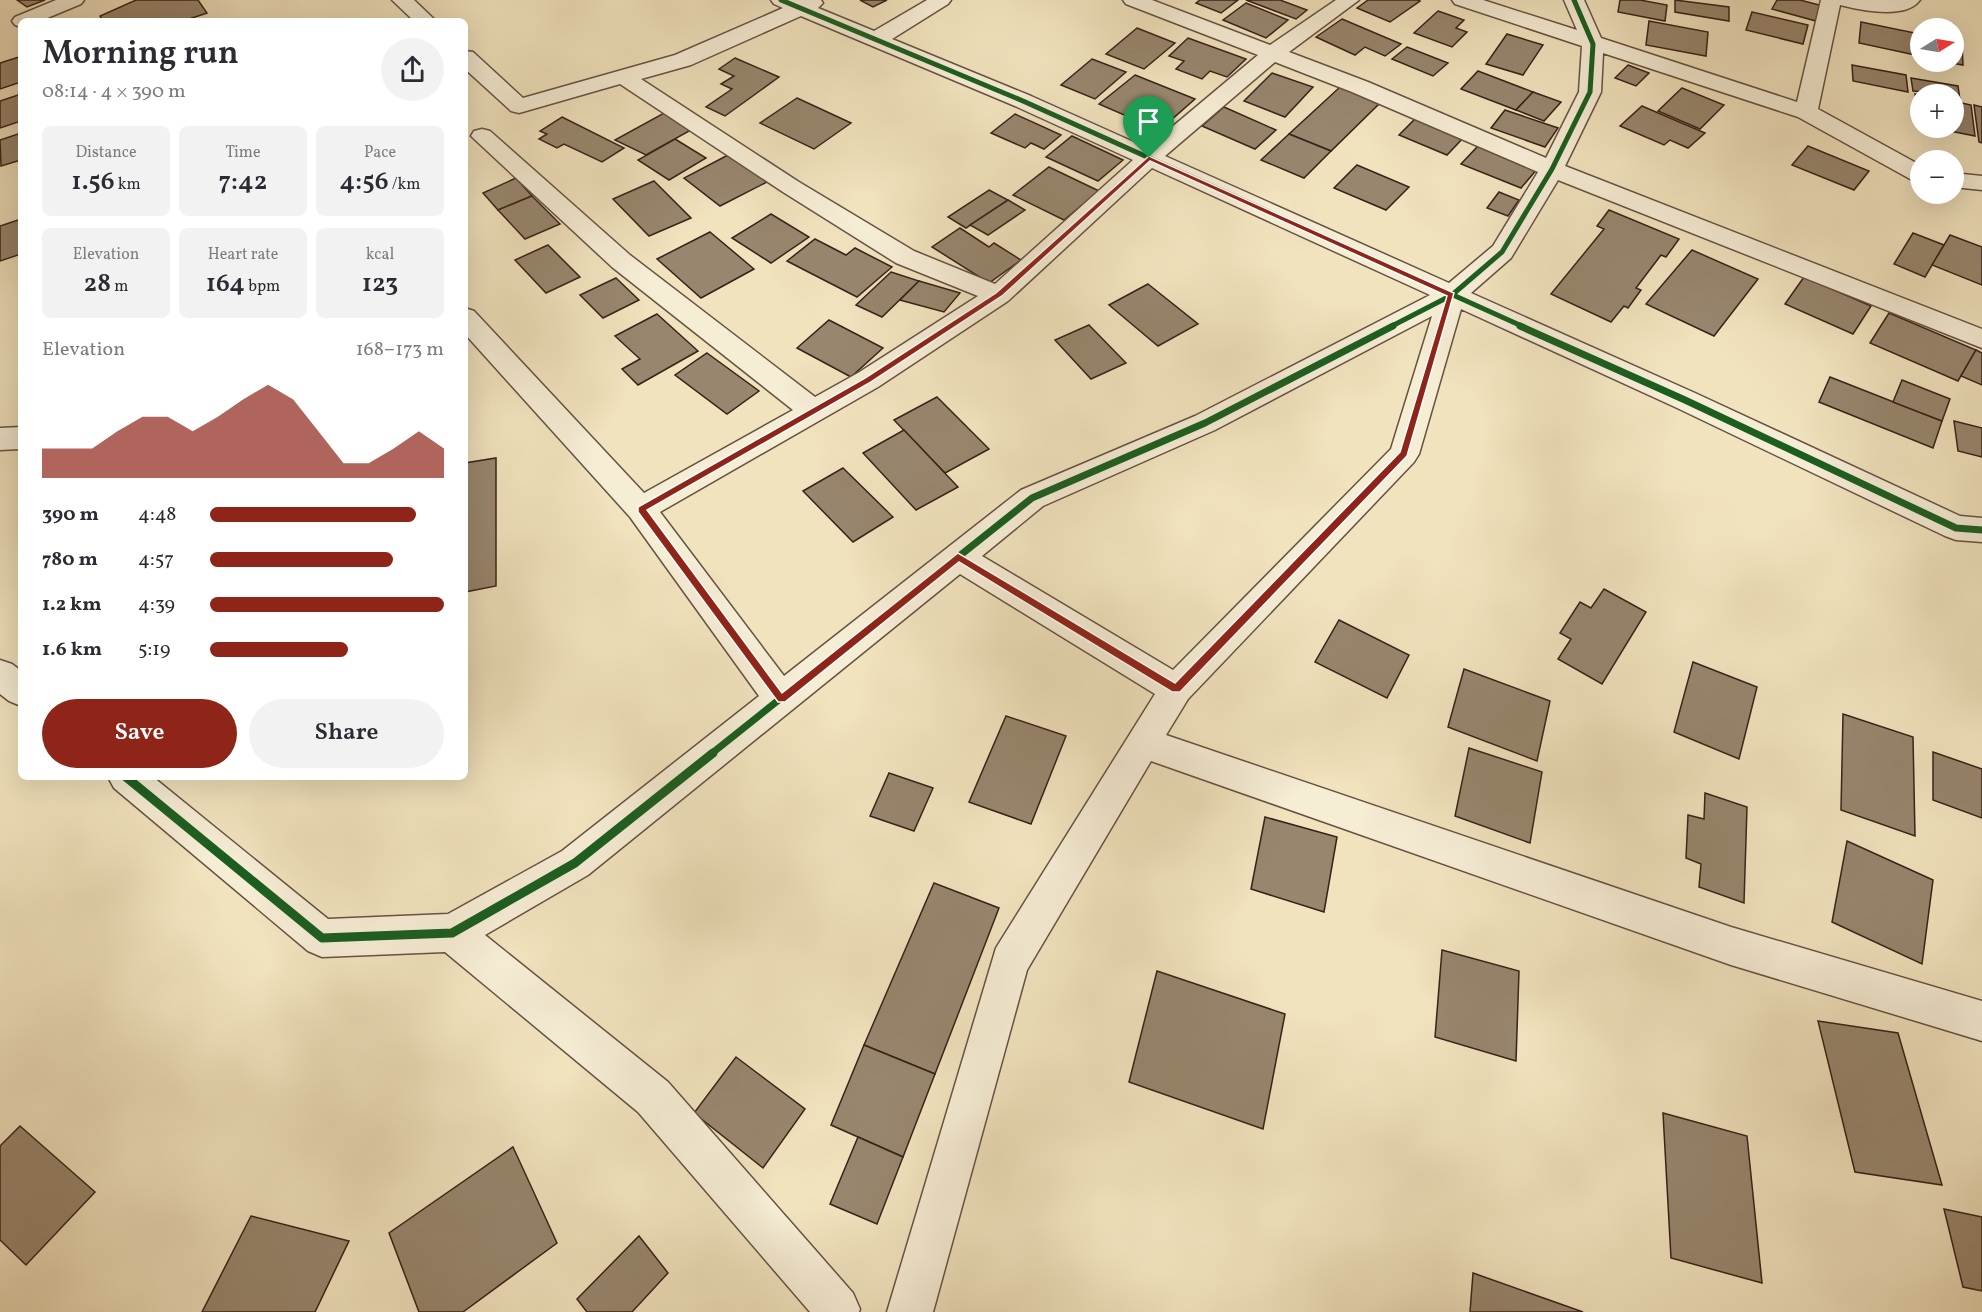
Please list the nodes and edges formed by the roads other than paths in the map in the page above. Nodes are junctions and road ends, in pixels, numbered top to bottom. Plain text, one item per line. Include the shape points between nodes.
1 (74, 0) edge
2 (402, 0) edge
3 (941, 0) edge
4 (1133, 0) edge
5 (1349, 0) edge
6 (1462, 0) edge
7 (1574, 0) edge
8 (1831, 0) edge
9 (1845, 0) edge
10 (1910, 0) edge
11 (800, 3) edge
12 (44, 17) edge
13 (423, 18) edge
14 (18, 22) edge
15 (0, 30) edge
16 (875, 40) junction
17 (1593, 44) junction
18 (1272, 54) junction
19 (468, 64) edge
20 (624, 77) junction
21 (1806, 112) junction
22 (493, 127) edge
23 (1149, 158) junction
24 (1552, 169) junction
25 (1910, 169) edge
26 (1964, 181) edge
27 (1982, 183) edge
28 (999, 295) junction
29 (1452, 295) junction
30 (468, 319) edge
31 (1982, 339) edge
32 (814, 411) junction
33 (18, 438) edge
34 (0, 439) edge
35 (641, 509) junction
36 (1982, 530) edge
37 (958, 557) junction
38 (0, 674) edge
39 (18, 689) edge
40 (1176, 689) junction
41 (781, 699) junction
42 (1143, 743) junction
43 (130, 780) edge
44 (452, 933) junction
45 (1982, 1021) edge
46 (838, 1311) edge
47 (910, 1312) edge

1 - 12 street
2 - 13 street
3 - 16 street
4 - 18 street
5 - 18 street
6 - 17 street
7 - 17 street
8 - 21 street
9 - 10 street via 1901,5
11 - 16 street
11 - 20 street via 683,60
14 - 15 street
16 - 23 street
17 - 21 street
17 - 24 street via 1590,92
18 - 23 street
18 - 24 street
19 - 22 street
20 - 22 street
20 - 28 street via 905,257
21 - 25 street
22 - 32 street via 621,261
23 - 28 street
23 - 29 street
24 - 29 street via 1502,252
24 - 31 street
26 - 27 street
28 - 32 street
29 - 36 street via 1956,528
29 - 37 street via 1205,423 1032,498
29 - 40 street via 1404,454
30 - 35 street
32 - 35 street
33 - 34 street
35 - 41 street
37 - 40 street
37 - 41 street
38 - 39 street
40 - 42 street
41 - 44 street via 576,863
42 - 45 street via 1731,946
42 - 47 street via 1010,962
43 - 44 street via 322,938
44 - 46 street via 653,1097

